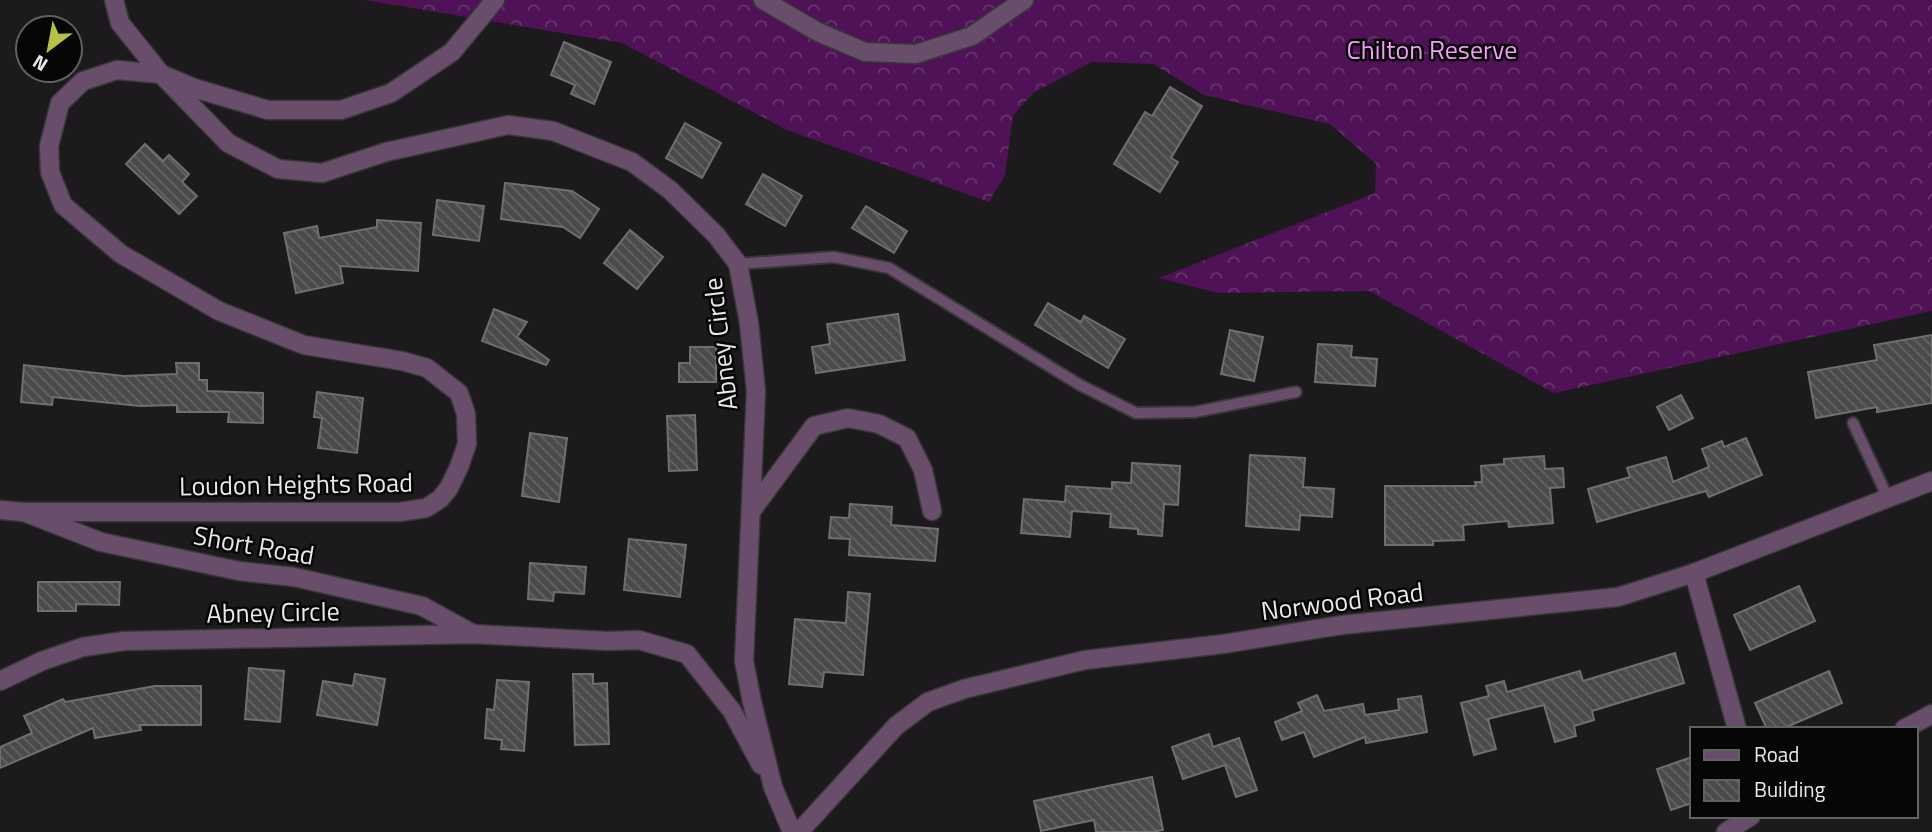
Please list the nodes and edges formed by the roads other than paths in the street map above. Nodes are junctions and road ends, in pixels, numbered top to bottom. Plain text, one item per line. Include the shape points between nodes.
1 (114, 0) edge
2 (495, 0) edge
3 (763, 0) edge
4 (1024, 0) edge
5 (161, 74) junction
6 (738, 264) junction
7 (1296, 392) dead end
8 (1853, 423) dead end
9 (1932, 481) edge
10 (1888, 498) junction
11 (0, 510) edge
12 (752, 510) junction
13 (932, 511) dead end
14 (23, 512) junction
15 (1694, 573) junction
16 (473, 635) junction
17 (0, 681) edge
18 (1932, 714) edge
19 (1736, 727) edge
20 (1908, 727) edge
21 (773, 787) junction
22 (1748, 818) edge
23 (792, 832) edge
24 (799, 832) edge
25 (1726, 832) edge

1 - 5 street, Abney Circle via 120,23
2 - 5 street, Loudon Heights Road via 452,52 391,93 341,110 268,110
3 - 4 street via 818,32 865,52 916,54 972,36
5 - 6 street, Abney Circle via 228,143 278,169 322,173 386,152 508,125 553,131 632,162 670,190
5 - 14 street, Loudon Heights Road via 117,70 83,80 60,103 49,146 50,172 63,205 121,254 219,311 304,345 427,368 459,393 466,414 467,444 440,499 426,508 400,512
6 - 7 lane via 834,257 889,268 1080,385 1136,413 1195,412
6 - 12 street, Abney Circle via 756,391
8 - 10 lane
9 - 10 street, Norwood Road
10 - 15 street, Norwood Road
11 - 14 street, Loudon Heights Road
12 - 13 street via 814,426 848,418 879,424 907,438 923,470
12 - 21 street, Abney Circle via 744,661
14 - 16 street, Short Road via 101,542 422,606
15 - 19 street
15 - 24 street, Norwood Road via 1618,597 1342,625 1085,660 964,690 928,702 896,726
16 - 17 street, Abney Circle via 124,641 83,647
16 - 21 street, Abney Circle via 639,640 687,654 732,711
18 - 20 street
21 - 23 street, Abney Circle
22 - 25 street

